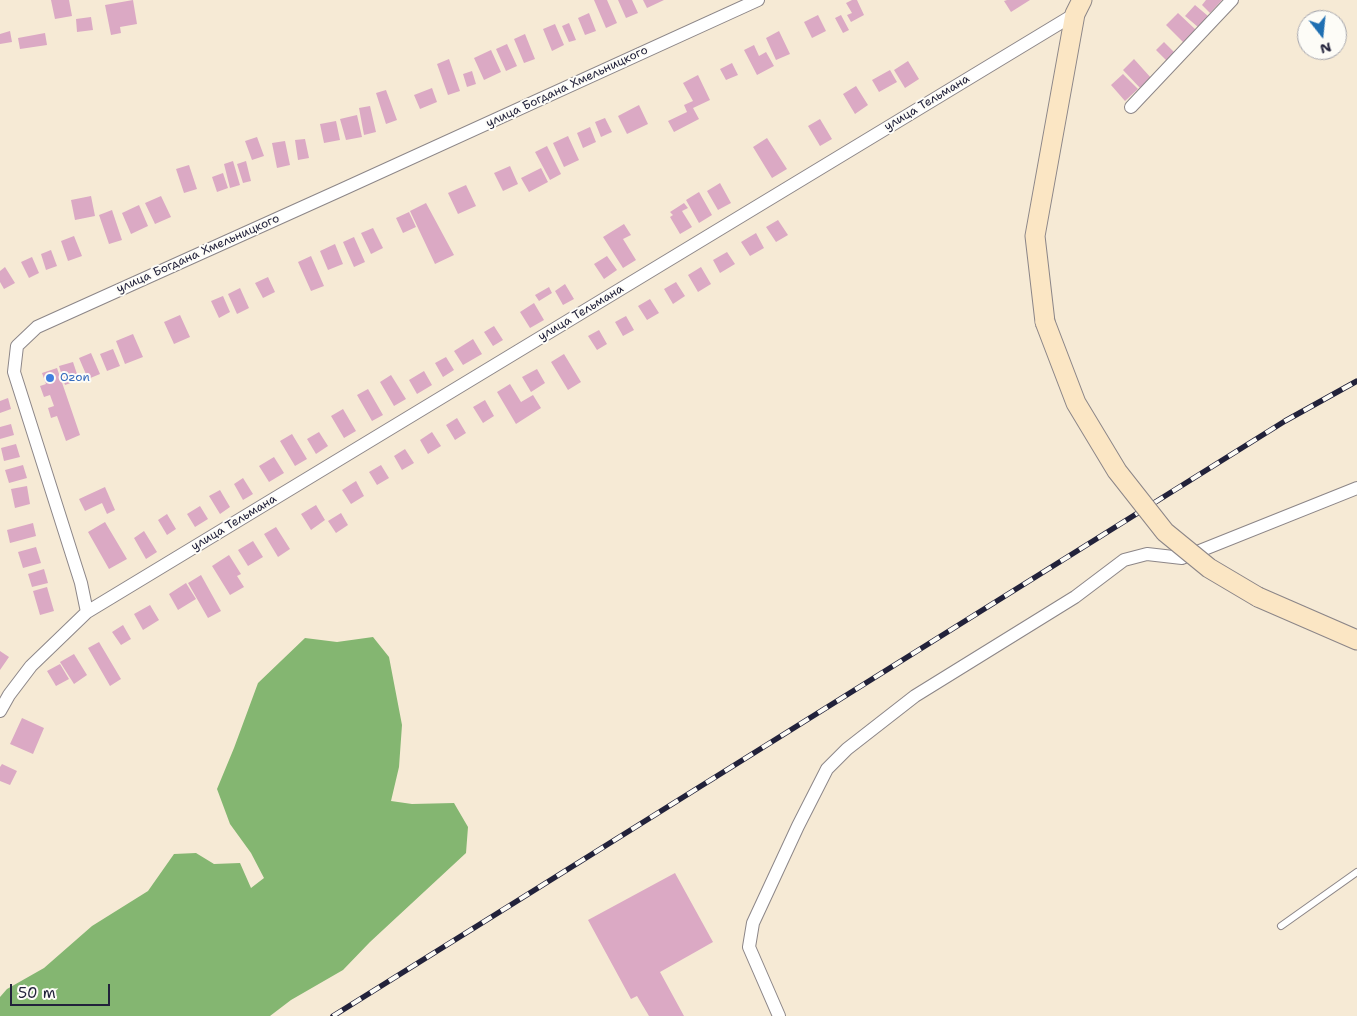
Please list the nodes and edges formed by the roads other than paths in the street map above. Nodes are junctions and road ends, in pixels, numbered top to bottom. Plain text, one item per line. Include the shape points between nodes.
1 (758, 0) edge
2 (1232, 0) edge
3 (1079, 7) edge
4 (1131, 107) dead end
5 (1357, 488) edge
6 (87, 612) junction
7 (1357, 640) edge
8 (0, 712) edge
9 (1357, 872) edge
10 (1281, 926) dead end
11 (779, 1016) edge

1 - 6 street, улица Богдана Хмельницкого via 37,327 17,346 14,372 81,583
2 - 4 street
3 - 6 street, улица Тельмана
3 - 7 street, bridge via 1035,236 1044,322 1076,403 1117,471 1165,532 1209,568 1258,597
5 - 11 street via 1182,558 1147,554 1124,560 1075,597 914,696 847,749 827,769 753,923 748,947
6 - 8 street via 31,666 8,695
9 - 10 lane

